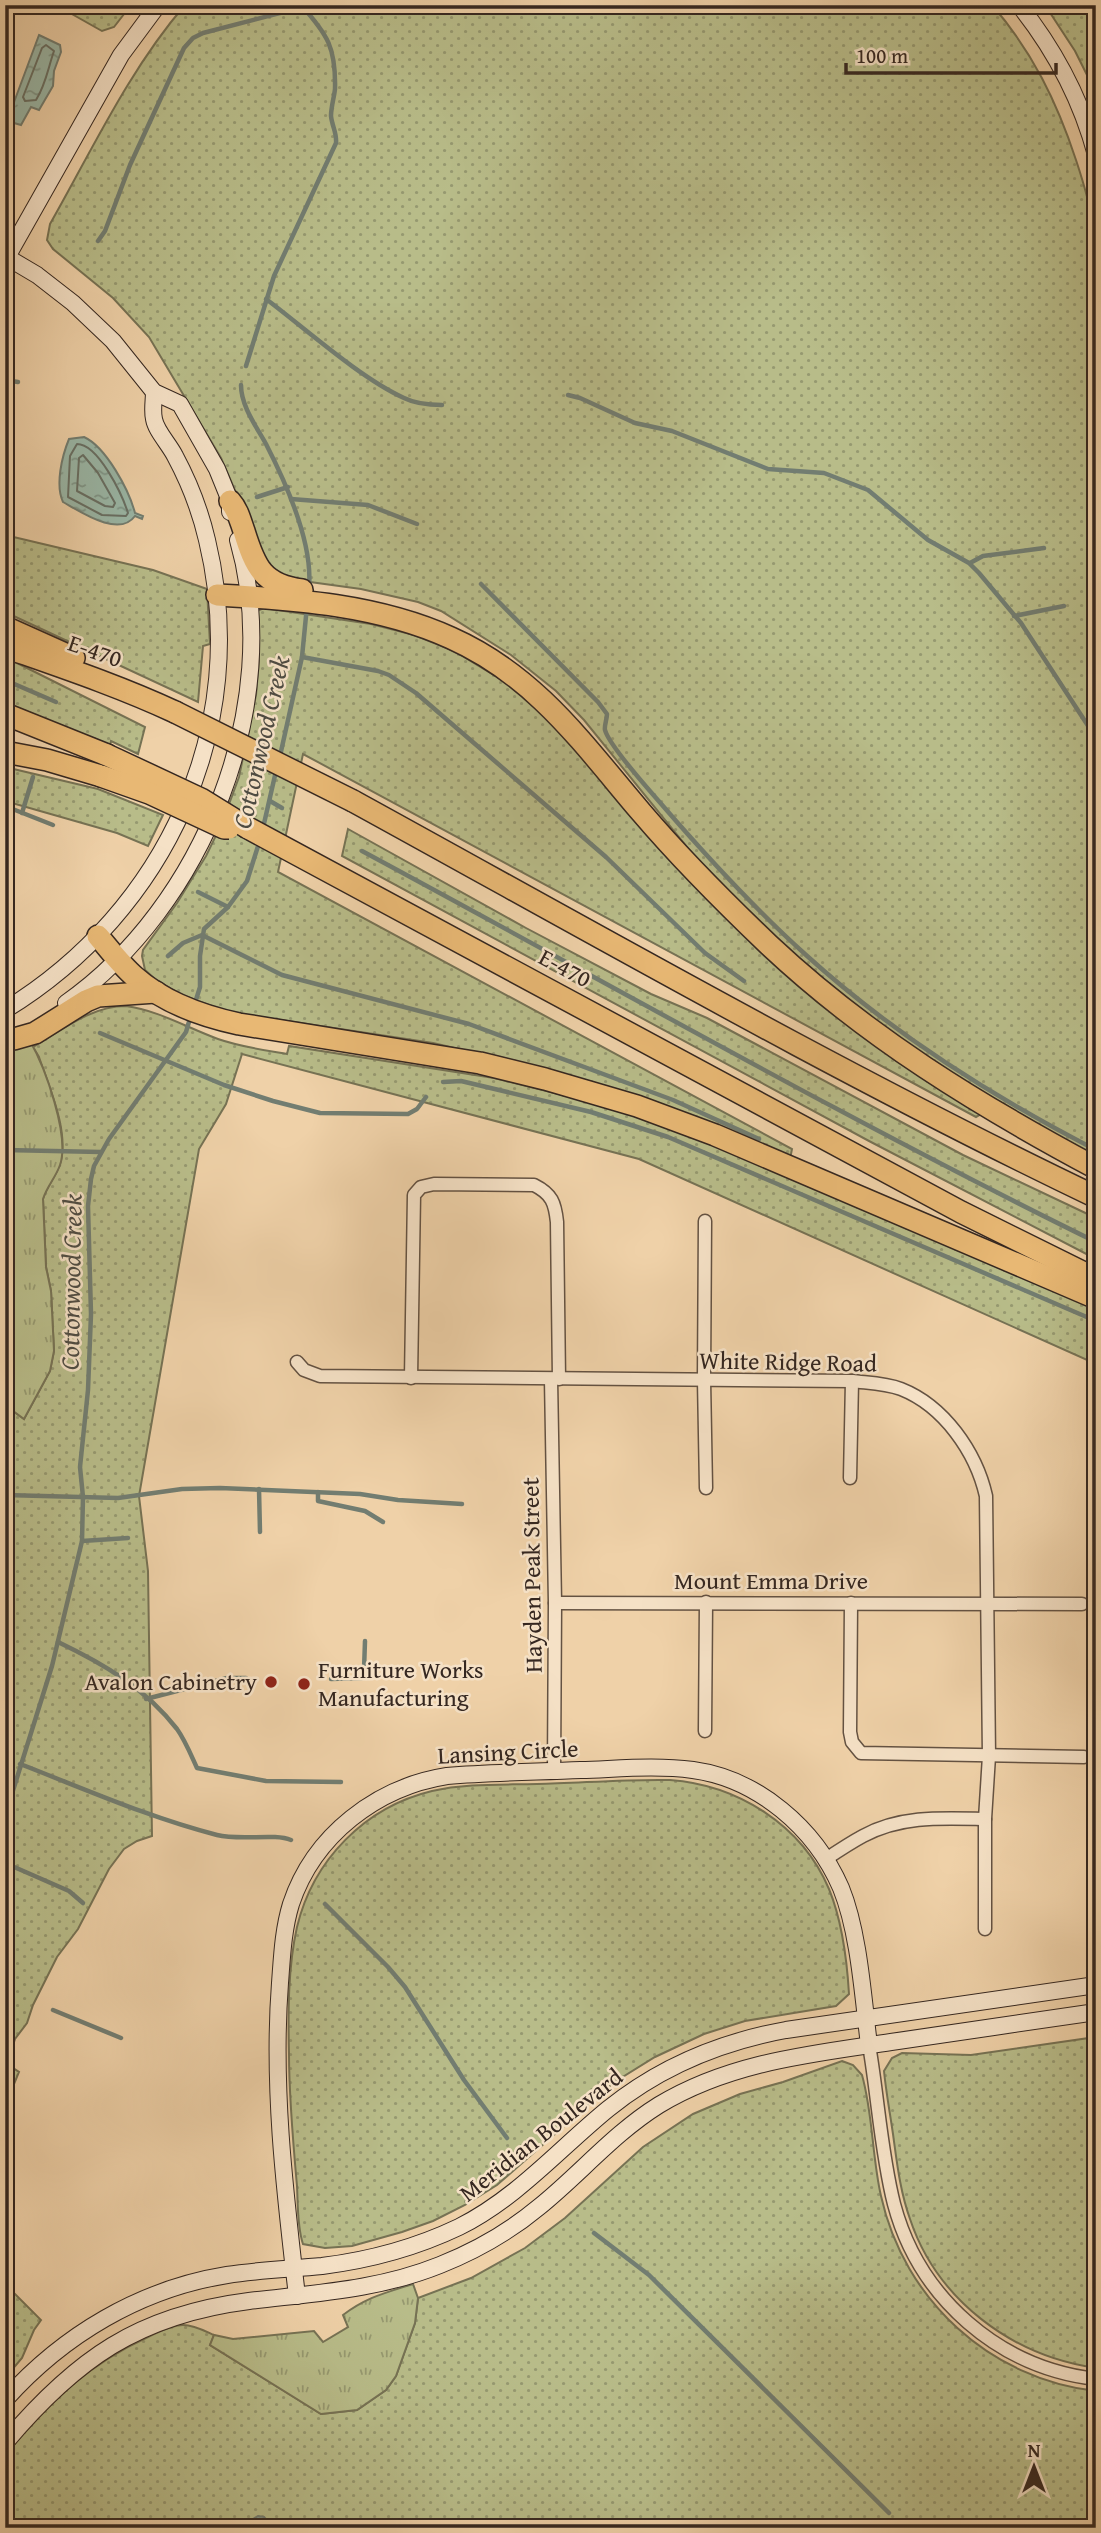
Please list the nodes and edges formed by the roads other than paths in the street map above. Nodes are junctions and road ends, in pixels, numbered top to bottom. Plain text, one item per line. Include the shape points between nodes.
1 (158, 5) edge
2 (1019, 5) edge
3 (1096, 155) edge
4 (6, 257) edge
5 (154, 392) junction
6 (230, 501) junction
7 (279, 592) junction
8 (217, 595) junction
9 (248, 597) junction
10 (5, 627) edge
11 (5, 646) edge
12 (120, 687) junction
13 (5, 714) edge
14 (5, 751) edge
15 (104, 765) junction
16 (98, 936) junction
17 (118, 959) junction
18 (156, 992) junction
19 (5, 1010) edge
20 (9, 1041) edge
21 (1096, 1168) edge
22 (1096, 1197) edge
23 (705, 1221) dead end
24 (1096, 1279) edge
25 (1096, 1298) edge
26 (297, 1362) dead end
27 (411, 1378) junction
28 (555, 1379) junction
29 (704, 1380) junction
30 (852, 1381) junction
31 (850, 1478) dead end
32 (706, 1488) dead end
33 (706, 1602) junction
34 (555, 1603) junction
35 (851, 1603) junction
36 (987, 1603) junction
37 (1082, 1604) dead end
38 (705, 1731) dead end
39 (989, 1756) junction
40 (1084, 1757) dead end
41 (554, 1771) junction
42 (985, 1819) junction
43 (826, 1858) junction
44 (985, 1929) dead end
45 (1096, 1984) edge
46 (1096, 2012) edge
47 (866, 2018) junction
48 (869, 2045) junction
49 (294, 2268) junction
50 (297, 2296) junction
51 (1096, 2379) edge
52 (5, 2400) edge
53 (5, 2443) edge

1 - 4 main road via 121,55
2 - 3 main road via 1064,73
4 - 5 main road via 81,310
5 - 6 main road via 180,404
5 - 8 main road via 154,420 198,506
6 - 7 highway via 254,558
6 - 9 main road
7 - 9 highway
7 - 21 highway via 352,604 453,638 507,670 551,707 716,893 823,993 949,1085
8 - 9 highway
8 - 16 main road via 217,676 200,766 181,816 154,865
9 - 17 main road via 247,690 224,791 185,873
10 - 12 highway via 94,667
11 - 12 highway, E-470
12 - 22 highway, E-470, bridge via 353,801 814,1052
13 - 15 highway
14 - 15 highway
15 - 24 highway, E-470, bridge via 149,793 224,828 248,828 961,1212
16 - 17 highway
16 - 19 main road via 54,977
17 - 18 highway
17 - 20 main road via 76,996
18 - 20 highway via 98,996 35,1033
18 - 25 highway via 225,1021 480,1062 637,1106
23 - 29 street
26 - 27 street, White Ridge Road via 320,1376
27 - 28 street, White Ridge Road
27 - 28 street, Hayden Peak Street via 414,1195 421,1187 434,1184 534,1185 552,1198 557,1222
28 - 29 street, White Ridge Road
28 - 34 street, Hayden Peak Street
29 - 30 street, White Ridge Road
29 - 32 street
30 - 31 street
30 - 36 street, White Ridge Road via 903,1390 934,1409 957,1434 981,1476 986,1496
33 - 34 street, Mount Emma Drive
33 - 35 street, Mount Emma Drive
33 - 38 street
34 - 41 street, Hayden Peak Street
35 - 36 street, Mount Emma Drive
35 - 39 street via 850,1732 861,1754
36 - 37 street, Mount Emma Drive
36 - 39 street, White Ridge Road
39 - 40 street
39 - 42 street, White Ridge Road
41 - 43 main road, Lansing Circle via 667,1768 710,1773 740,1784 777,1807 802,1827
41 - 49 main road, Lansing Circle via 447,1776 398,1789 346,1822 302,1880 286,1926 278,2022 278,2089
42 - 43 street via 900,1823 864,1835
42 - 44 street, White Ridge Road
43 - 47 main road, Lansing Circle via 847,1906
45 - 47 main road, Meridian Boulevard
46 - 48 main road
47 - 48 main road, Lansing Circle
47 - 49 main road, Meridian Boulevard via 757,2035 689,2059 628,2094 522,2186 474,2219 381,2256
48 - 50 main road via 769,2061 701,2083 637,2120 539,2207 481,2246 394,2281
48 - 51 street via 894,2203 908,2243 929,2280 963,2319 1002,2348 1051,2370
49 - 50 main road, Lansing Circle
49 - 52 main road, Meridian Boulevard via 211,2278 134,2303 63,2345
50 - 53 main road via 204,2308 130,2336 56,2386

